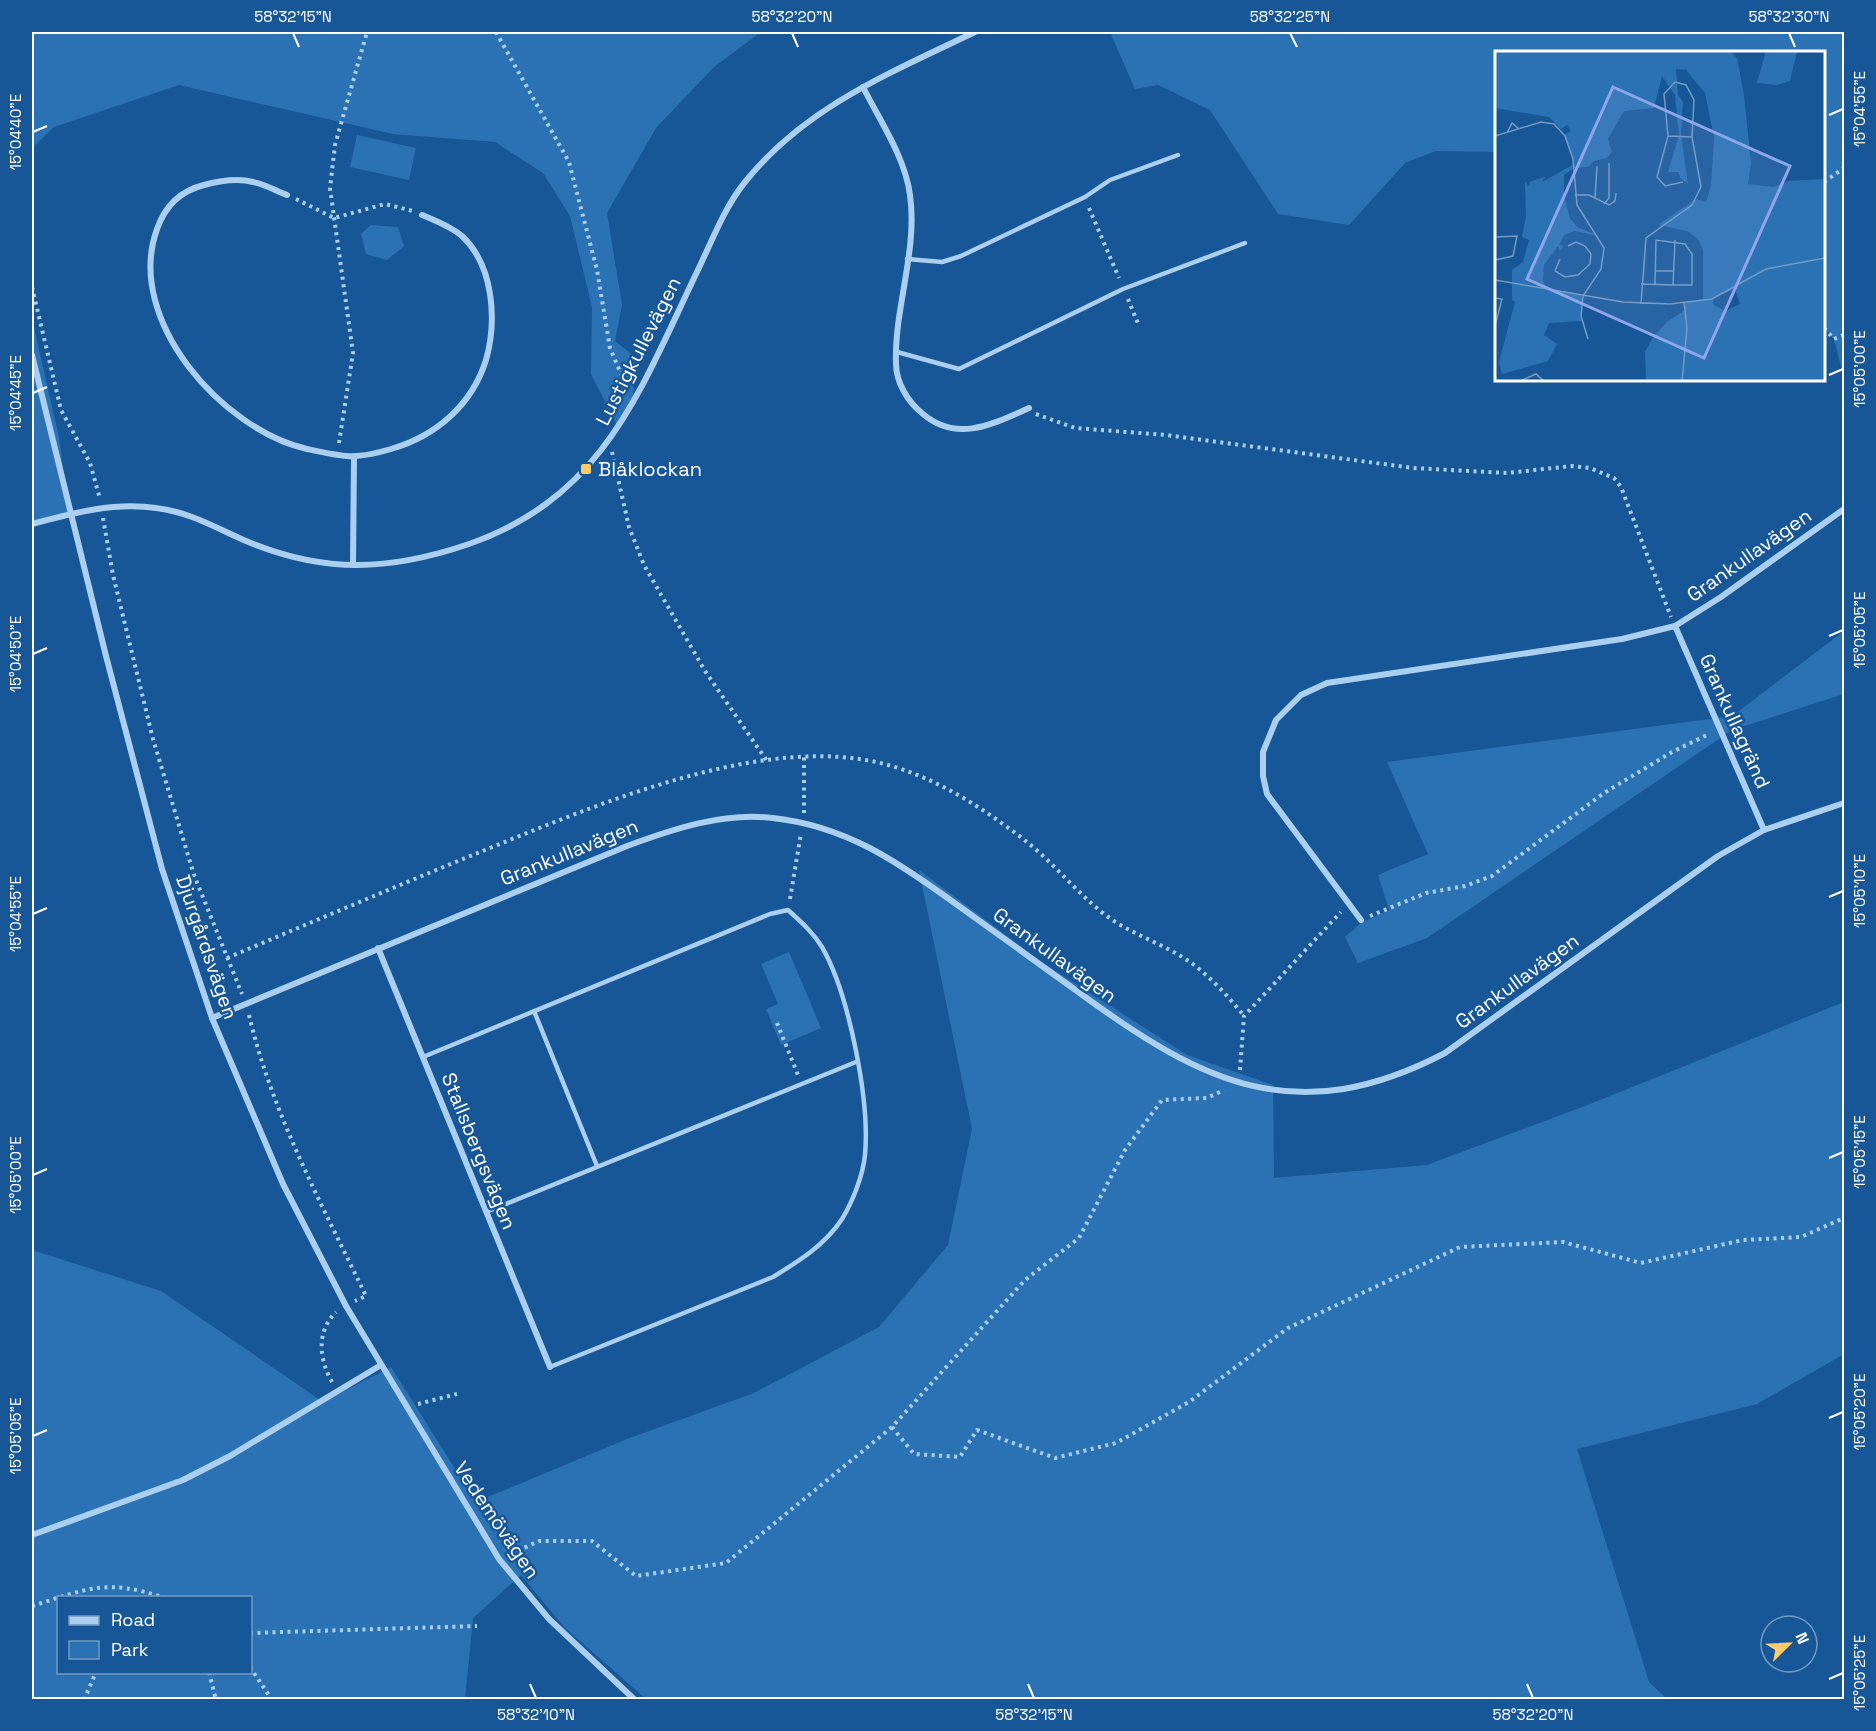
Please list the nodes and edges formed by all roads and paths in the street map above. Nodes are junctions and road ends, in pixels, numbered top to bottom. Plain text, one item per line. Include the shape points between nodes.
1 (367, 32) edge
2 (496, 32) edge
3 (975, 32) edge
4 (863, 87) junction
5 (1178, 155) dead end
6 (1845, 168) edge
7 (1825, 181) edge
8 (287, 195) joint
9 (1091, 211) dead end
10 (422, 215) joint
11 (334, 218) junction
12 (1245, 243) dead end
13 (907, 260) junction
14 (1114, 267) dead end
15 (32, 287) edge
16 (1123, 289) junction
17 (1139, 326) dead end
18 (1825, 329) edge
19 (1845, 335) edge
20 (897, 352) junction
21 (32, 355) edge
22 (634, 403) junction
23 (1029, 408) joint
24 (606, 447) junction
25 (337, 456) junction
26 (354, 458) junction
27 (102, 508) junction
28 (1845, 508) edge
29 (70, 514) junction
30 (32, 524) edge
31 (353, 566) junction
32 (1675, 626) junction
33 (1720, 729) junction
34 (767, 761) junction
35 (1845, 803) edge
36 (1764, 830) junction
37 (1349, 905) junction
38 (1361, 920) joint
39 (378, 948) junction
40 (227, 958) junction
41 (246, 1004) junction
42 (534, 1011) junction
43 (1244, 1016) junction
44 (212, 1018) junction
45 (777, 1023) dead end
46 (423, 1057) junction
47 (856, 1062) junction
48 (1238, 1083) junction
49 (802, 1084) junction
50 (597, 1166) junction
51 (486, 1212) junction
52 (1845, 1218) edge
53 (346, 1306) junction
54 (381, 1365) junction
55 (550, 1367) joint
56 (337, 1391) junction
57 (457, 1395) dead end
58 (406, 1408) junction
59 (891, 1427) junction
60 (32, 1535) edge
61 (500, 1559) junction
62 (65, 1596) edge
63 (158, 1596) edge
64 (57, 1598) edge
65 (32, 1606) edge
66 (477, 1626) dead end
67 (252, 1633) edge
68 (252, 1670) edge
69 (95, 1674) edge
70 (210, 1674) edge
71 (84, 1700) edge
72 (216, 1700) edge
73 (272, 1700) edge
74 (635, 1700) edge

1 - 11 path via 335,145 330,188
2 - 22 path via 569,162 597,270 610,348
3 - 4 street, Lustigkullevägen
4 - 13 street via 908,181 912,211
4 - 22 street, Lustigkullevägen via 809,120 745,182 728,206
5 - 13 lane via 1110,180 1085,197 961,256 942,261
6 - 7 path
8 - 11 path
8 - 25 street via 254,182 235,180 190,188 173,200 153,239 150,260 155,299 180,353 221,403 264,434
9 - 14 path
10 - 11 path via 385,204
10 - 26 street via 462,236 478,260 490,293 488,353 471,391 458,410 440,425 401,446
11 - 25 path via 353,353
12 - 16 lane
13 - 20 street
15 - 27 path via 60,410 90,463
16 - 17 path
16 - 20 lane via 959,369
18 - 19 path via 1834,339
20 - 23 street via 898,378 910,401 930,420 944,426 978,429
21 - 29 street, Djurgårdsvägen
22 - 24 street, Lustigkullevägen
23 - 32 path via 1040,417 1075,428 1166,435 1413,468 1507,473 1572,466 1603,471 1621,487
24 - 31 street, Lustigkullevägen via 560,493 501,531 400,564
24 - 34 path via 614,454 629,527 648,574 699,661
25 - 26 street
26 - 31 street
27 - 29 street, Lustigkullevägen
27 - 31 street, Lustigkullevägen via 140,506 176,512 207,521 280,554
27 - 40 path via 113,575 153,739 194,875
28 - 32 street, Grankullavägen
29 - 30 street
29 - 44 street, Djurgårdsvägen via 162,868
32 - 33 street, Grankullagränd
32 - 37 street, Grankullavägen via 1622,639 1328,683 1291,702 1266,741 1263,776 1267,794
33 - 36 street, Grankullagränd
33 - 38 path via 1672,752 1604,793 1492,876 1426,893
34 - 40 path via 689,777 576,813
34 - 43 path via 860,759 908,772 954,793 1028,843 1115,923 1188,961
35 - 36 street, Grankullavägen
36 - 48 street, Grankullavägen via 1718,856 1465,1040 1424,1064 1380,1080 1334,1090 1287,1091
37 - 38 street, Grankullavägen
37 - 43 path
39 - 41 street, Grankullavägen
39 - 46 street, Stallsbergsvägen
39 - 48 street, Grankullavägen via 671,830 741,818 802,822 881,852 1126,1027 1186,1063
40 - 41 path
41 - 44 street, Grankullavägen
41 - 53 path via 257,1052 366,1296
42 - 46 lane
42 - 47 lane via 788,910 822,947 848,1018
42 - 50 lane
43 - 48 path
44 - 53 street, Djurgårdsvägen via 283,1184
45 - 49 path
46 - 51 street, Stallsbergsvägen
47 - 49 lane
47 - 55 lane via 866,1132 865,1158 842,1218 823,1242 773,1276
48 - 59 path via 1208,1098 1162,1100 1125,1150 1079,1238 1025,1280
49 - 50 lane
50 - 51 lane
51 - 55 street, Stallsbergsvägen
52 - 59 path via 1801,1237 1743,1240 1641,1263 1563,1242 1460,1247 1288,1328 1189,1402 1116,1443 1055,1458 977,1430 960,1457 914,1454
53 - 54 street, Djurgårdsvägen
53 - 56 path via 329,1319 321,1337 326,1371
54 - 56 street
54 - 58 street, Vedemövägen
56 - 60 street via 183,1480
57 - 58 path
58 - 61 street, Vedemövägen
59 - 61 path via 726,1563 636,1576 592,1541 539,1540
61 - 74 street, Vedemövägen via 549,1619
62 - 63 path via 95,1587 128,1588
64 - 65 path
66 - 67 path
68 - 73 path
69 - 71 path
70 - 72 path

